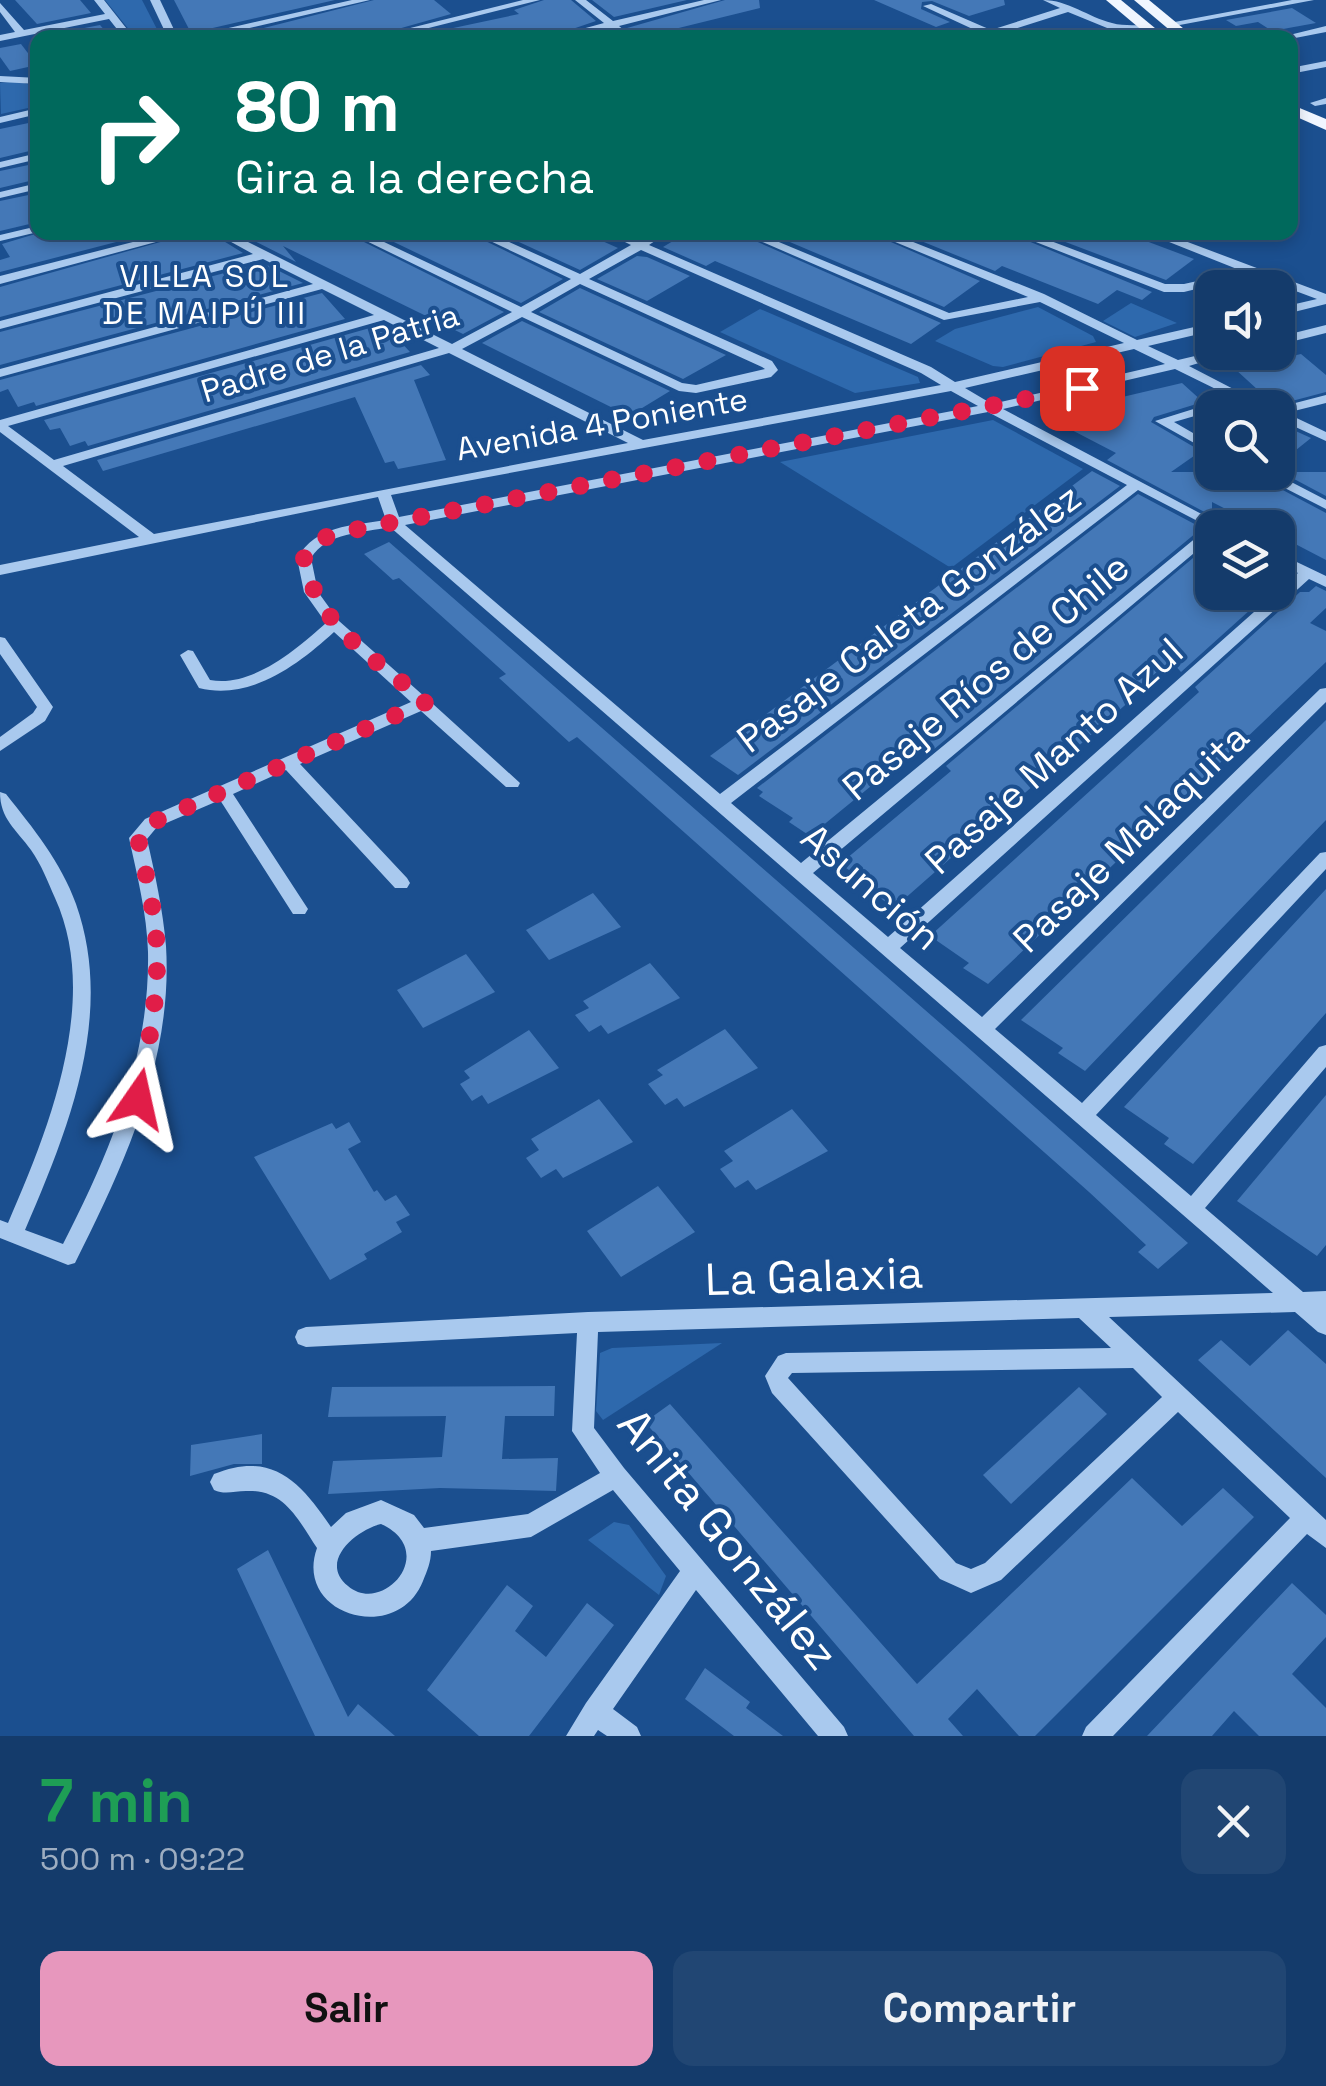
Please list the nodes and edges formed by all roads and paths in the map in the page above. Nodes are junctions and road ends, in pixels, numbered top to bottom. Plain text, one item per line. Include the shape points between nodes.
1 (154, 0) edge
2 (365, 0) edge
3 (480, 0) edge
4 (536, 0) edge
5 (580, 0) edge
6 (716, 0) edge
7 (1048, 0) edge
8 (1113, 0) edge
9 (1141, 0) edge
10 (1308, 0) edge
11 (0, 6) edge
12 (928, 6) dead end
13 (106, 8) edge
14 (1068, 9) junction
15 (492, 10) junction
16 (261, 22) junction
17 (611, 24) junction
18 (1146, 28) junction
19 (19, 30) junction
20 (123, 30) edge
21 (169, 30) edge
22 (226, 30) edge
23 (264, 30) edge
24 (408, 30) edge
25 (587, 30) edge
26 (618, 30) edge
27 (984, 30) edge
28 (1010, 30) edge
29 (1158, 30) edge
30 (1163, 30) edge
31 (1169, 30) edge
32 (1326, 30) edge
33 (1298, 35) edge
34 (0, 38) edge
35 (1326, 64) edge
36 (1298, 69) edge
37 (0, 79) edge
38 (30, 81) edge
39 (1298, 94) edge
40 (1322, 104) edge
41 (30, 112) edge
42 (1298, 112) edge
43 (0, 120) edge
44 (1326, 125) edge
45 (30, 158) edge
46 (0, 165) edge
47 (30, 188) edge
48 (0, 195) edge
49 (30, 230) edge
50 (0, 238) edge
51 (157, 240) edge
52 (233, 240) edge
53 (370, 240) edge
54 (493, 240) edge
55 (627, 240) edge
56 (649, 240) edge
57 (763, 240) edge
58 (896, 240) edge
59 (1036, 240) edge
60 (1172, 240) edge
61 (640, 246) junction
62 (264, 256) junction
63 (1252, 270) edge
64 (0, 280) edge
65 (579, 280) junction
66 (323, 285) junction
67 (1195, 285) edge
68 (1295, 287) edge
69 (1040, 298) junction
70 (1326, 299) edge
71 (1295, 307) edge
72 (521, 313) junction
73 (385, 316) junction
74 (0, 325) edge
75 (1326, 330) edge
76 (1195, 331) edge
77 (1295, 337) edge
78 (1138, 344) junction
79 (452, 349) junction
80 (1195, 361) edge
81 (1175, 366) junction
82 (0, 373) edge
83 (955, 386) junction
84 (1227, 390) edge
85 (1326, 399) edge
86 (990, 408) junction
87 (1295, 408) edge
88 (1195, 412) edge
89 (1295, 422) edge
90 (0, 425) edge
91 (1326, 437) edge
92 (1195, 439) edge
93 (641, 445) junction
94 (52, 465) junction
95 (1137, 484) junction
96 (1295, 490) edge
97 (383, 492) junction
98 (1326, 505) edge
99 (1195, 516) edge
100 (394, 523) junction
101 (152, 540) junction
102 (1195, 546) edge
103 (1295, 566) edge
104 (0, 570) edge
105 (1308, 572) junction
106 (1326, 582) edge
107 (334, 624) junction
108 (0, 642) edge
109 (188, 655) dead end
110 (1326, 694) edge
111 (426, 702) junction
112 (0, 745) edge
113 (289, 763) junction
114 (512, 783) dead end
115 (224, 791) junction
116 (0, 798) edge
117 (720, 804) junction
118 (1326, 858) edge
119 (801, 873) junction
120 (400, 883) dead end
121 (300, 909) dead end
122 (888, 948) junction
123 (982, 1029) junction
124 (1326, 1052) edge
125 (1083, 1116) junction
126 (1192, 1210) junction
127 (6, 1232) edge
128 (1326, 1301) edge
129 (1299, 1302) junction
130 (1082, 1307) junction
131 (588, 1322) junction
132 (1326, 1325) edge
133 (306, 1338) dead end
134 (1136, 1358) junction
135 (1178, 1397) junction
136 (616, 1476) junction
137 (222, 1482) dead end
138 (1307, 1518) junction
139 (1326, 1536) edge
140 (419, 1540) junction
141 (330, 1546) junction
142 (696, 1569) junction
143 (595, 1712) junction
144 (579, 1736) edge
145 (628, 1736) edge
146 (835, 1736) edge
147 (1096, 1736) edge

1 - 21 street
2 - 16 street
3 - 15 street
4 - 15 street
5 - 17 street
6 - 17 street
7 - 14 street
8 - 18 main road
9 - 30 main road
10 - 31 street
11 - 19 street
12 - 27 street
13 - 19 street
13 - 20 street
14 - 18 street via 1112,27
14 - 28 street
15 - 24 street
16 - 22 street
16 - 23 street
17 - 25 street
17 - 26 street
18 - 29 main road
19 - 34 street
32 - 33 street
35 - 36 street
37 - 38 street
39 - 40 main road
41 - 43 street
42 - 44 main road
45 - 46 street
47 - 48 street
49 - 50 street
51 - 64 street
52 - 62 street
53 - 72 street
54 - 65 street
55 - 61 street
56 - 61 street, Padre de la Patria
57 - 69 street via 948,317
58 - 69 street
59 - 67 street via 1164,288
60 - 63 street
61 - 65 street, Padre de la Patria
61 - 83 street
62 - 66 street
62 - 74 street
65 - 72 street, Padre de la Patria
65 - 72 street via 772,370 683,388
66 - 73 street
66 - 82 street
68 - 70 street
69 - 78 street
70 - 71 street
72 - 79 street, Padre de la Patria
73 - 79 street
73 - 90 street
75 - 77 street
76 - 78 street, Avenida 4 Poniente
78 - 81 street
78 - 83 street, Avenida 4 Poniente
79 - 93 street
79 - 94 street, Padre de la Patria
80 - 81 street, Avenida 4 Poniente
81 - 84 street
81 - 86 street, Avenida 4 Poniente
83 - 86 street
83 - 93 street, Avenida 4 Poniente
85 - 87 street
86 - 95 street
86 - 100 street, Avenida 4 Poniente
88 - 92 street via 1162,421
89 - 91 street
90 - 94 street
93 - 97 street, Avenida 4 Poniente
94 - 101 street
95 - 99 street
95 - 117 street, Pasaje Caleta González
96 - 98 street
97 - 100 street, Asunción
97 - 101 street, Avenida 4 Poniente
100 - 107 street, Avenida 4 Poniente via 333,534 313,543 304,558 311,592
100 - 117 street, Asunción
101 - 104 street, Avenida 4 Poniente
102 - 119 street, Pasaje Ríos de Chile
103 - 105 street
105 - 106 street
105 - 122 street, Pasaje Manto Azul
107 - 109 street via 276,668 222,688 205,684
107 - 111 street
108 - 112 street via 45,707
110 - 123 street, Pasaje Malaquita
111 - 113 street
111 - 114 street
113 - 115 street
113 - 120 street
115 - 121 street
115 - 127 street via 151,823 138,838 157,954 153,1020 138,1099 114,1167 68,1256
116 - 127 street via 69,900 82,994 71,1078 43,1163
117 - 119 street, Asunción
118 - 125 street
119 - 122 street, Asunción
122 - 123 street, Asunción
123 - 125 street, Asunción
124 - 126 street
125 - 126 street, Asunción
126 - 129 street, Asunción
128 - 129 street, La Galaxia
129 - 130 street, La Galaxia
129 - 132 street, Asunción
130 - 131 street, La Galaxia
130 - 134 street
131 - 133 street, La Galaxia
131 - 136 street, Anita González via 583,1430
134 - 135 street
134 - 135 street via 786,1363 776,1376 948,1571 971,1581 993,1572
135 - 138 street
136 - 140 street via 531,1525
136 - 142 street, Anita González
137 - 141 street via 260,1476 286,1486
138 - 139 street
138 - 147 street
140 - 141 street via 403,1520 381,1512 351,1521
140 - 141 street via 419,1568 411,1584 388,1603 372,1606 337,1593 329,1579
142 - 143 street
142 - 146 street, Anita González
143 - 144 street
143 - 145 street

